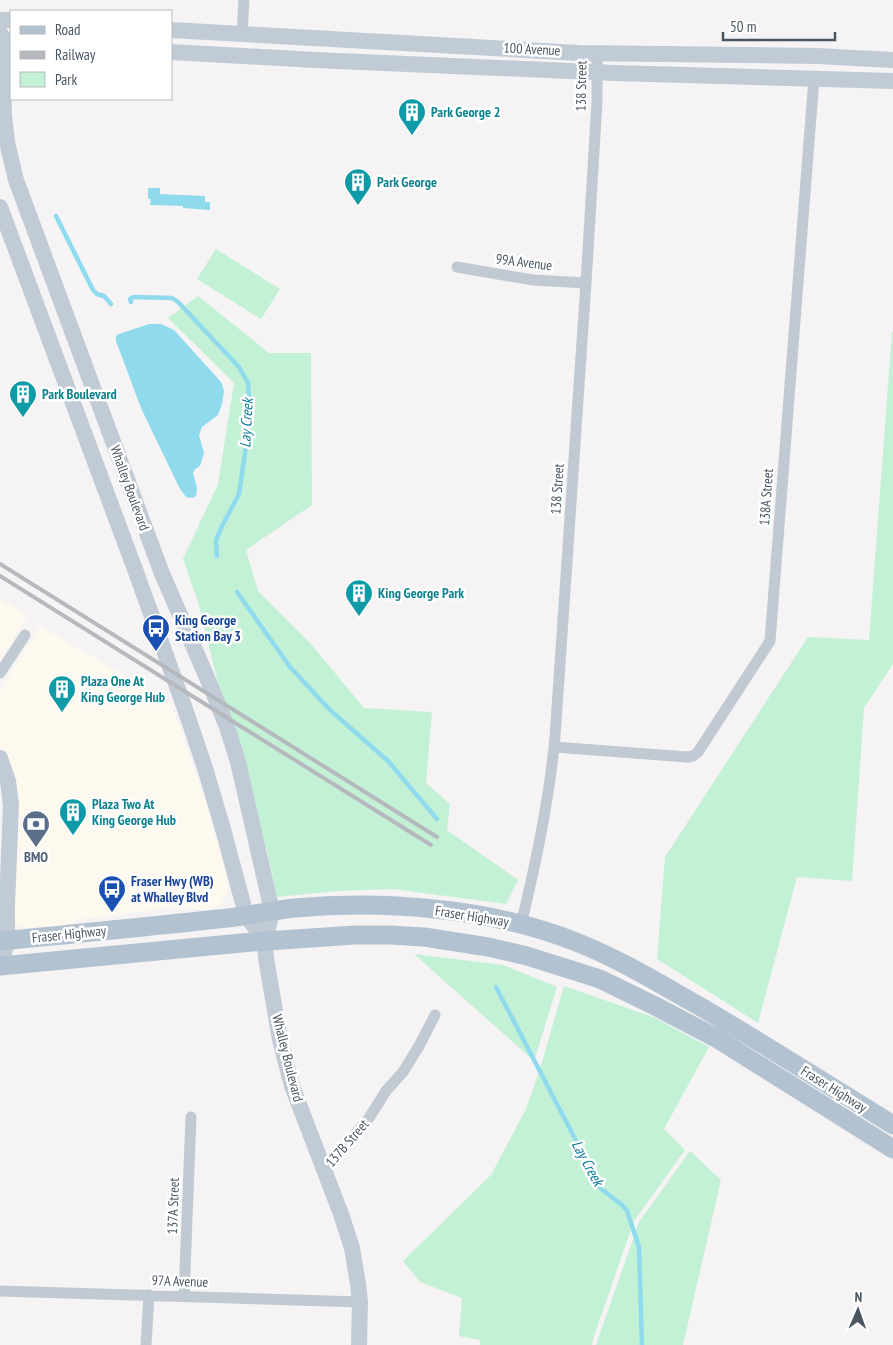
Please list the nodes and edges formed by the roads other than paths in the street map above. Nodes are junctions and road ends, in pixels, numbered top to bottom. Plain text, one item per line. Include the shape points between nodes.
1 (244, 0) edge
2 (172, 30) edge
3 (242, 34) junction
4 (4, 39) edge
5 (172, 52) edge
6 (597, 53) junction
7 (893, 60) edge
8 (597, 72) junction
9 (814, 78) junction
10 (893, 81) edge
11 (0, 207) edge
12 (457, 267) dead end
13 (586, 283) junction
14 (25, 635) dead end
15 (0, 674) edge
16 (554, 747) junction
17 (0, 758) edge
18 (272, 911) junction
19 (246, 915) junction
20 (521, 925) junction
21 (4, 941) edge
22 (265, 941) junction
23 (0, 965) edge
24 (435, 1015) dead end
25 (191, 1117) dead end
26 (893, 1126) edge
27 (893, 1149) edge
28 (324, 1171) junction
29 (0, 1291) edge
30 (149, 1295) junction
31 (184, 1296) junction
32 (360, 1302) junction
33 (146, 1345) edge
34 (358, 1345) edge

1 - 3 street
2 - 3 main road, 100 Avenue
3 - 6 main road, 100 Avenue
4 - 18 main road, Whalley Boulevard via 4,116 16,180 164,579 227,727
5 - 8 main road, 100 Avenue
6 - 7 main road, 100 Avenue
6 - 8 street, 138 Street
8 - 9 main road, 100 Avenue
8 - 13 street, 138 Street
9 - 10 main road, 100 Avenue
9 - 16 street, 138A Street via 770,641 693,756
11 - 19 main road, Whalley Boulevard via 184,706 224,829
12 - 13 street, 99A Avenue via 534,280
13 - 16 street, 138 Street
14 - 15 street
16 - 20 street, 138 Street via 543,829
17 - 21 main road via 12,805
18 - 19 main road, Fraser Highway
18 - 20 main road, Fraser Highway via 343,906 409,907
18 - 22 main road, Whalley Boulevard
19 - 21 main road, Fraser Highway
19 - 22 main road, Whalley Boulevard
20 - 26 main road, Fraser Highway via 575,942 635,970 737,1028
21 - 23 main road
22 - 23 main road, Fraser Highway
22 - 27 main road, Fraser Highway via 355,935 424,937 527,956 600,979 716,1038
22 - 28 main road, Whalley Boulevard via 280,1040 292,1086
24 - 28 street, 137B Street via 403,1072
25 - 31 street, 137A Street
28 - 32 main road, 137B Street via 352,1248
29 - 30 street, 97A Avenue
30 - 31 street, 97A Avenue
30 - 33 street
31 - 32 street, 97A Avenue
32 - 34 main road, 137B Street

